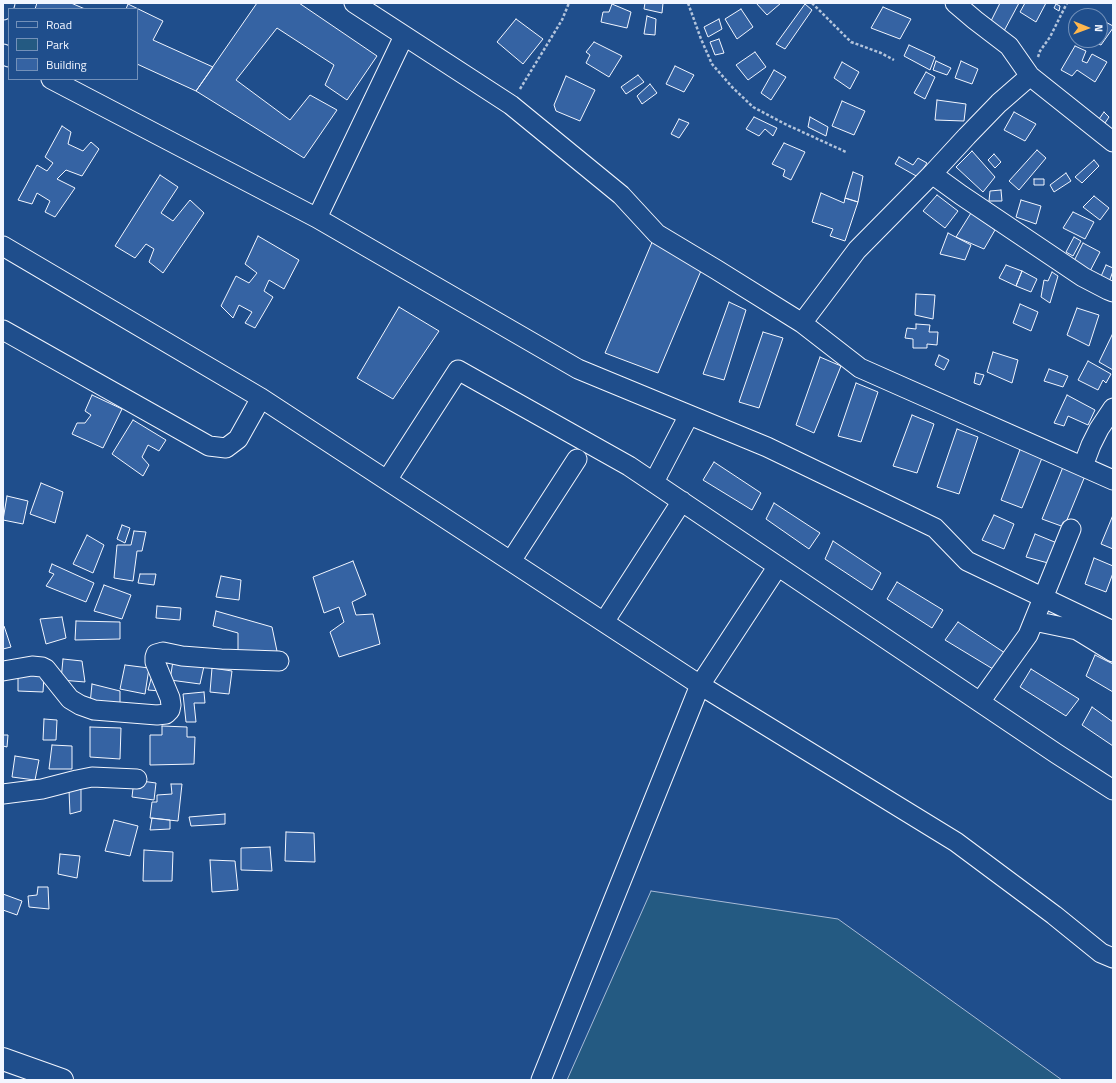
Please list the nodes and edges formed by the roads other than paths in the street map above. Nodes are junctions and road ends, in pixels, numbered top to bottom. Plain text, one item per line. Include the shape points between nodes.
1 (5, 3) edge
2 (354, 3) edge
3 (955, 3) edge
4 (3, 10) edge
5 (404, 36) junction
6 (1030, 76) junction
7 (52, 80) edge
8 (1113, 142) edge
9 (932, 174) junction
10 (317, 218) junction
11 (3, 246) edge
12 (1113, 292) edge
13 (802, 323) junction
14 (3, 330) edge
15 (258, 404) junction
16 (1113, 408) edge
17 (689, 415) junction
18 (577, 459) dead end
19 (1083, 466) junction
20 (387, 480) junction
21 (1113, 480) edge
22 (654, 482) junction
23 (682, 502) junction
24 (1071, 529) dead end
25 (511, 562) junction
26 (778, 566) junction
27 (1043, 598) junction
28 (1034, 621) junction
29 (604, 622) junction
30 (1113, 631) edge
31 (1113, 652) edge
32 (279, 660) dead end
33 (3, 671) edge
34 (700, 684) junction
35 (980, 702) junction
36 (137, 779) dead end
37 (1113, 790) edge
38 (3, 794) edge
39 (1113, 958) edge
40 (3, 1059) edge
41 (62, 1080) edge
42 (541, 1080) edge

1 - 4 street
2 - 5 street
3 - 6 street via 1009,46
5 - 10 street
5 - 13 street via 510,105 621,195 657,234
6 - 8 street
6 - 9 street via 999,103
7 - 10 street
9 - 12 street via 1083,277
9 - 13 street via 857,250
10 - 17 street via 578,369
11 - 15 street
13 - 19 street via 860,368
14 - 15 street via 209,446 226,448 238,439
15 - 20 street
16 - 19 street via 1099,429
17 - 22 street
17 - 27 street via 767,447 935,528 967,561
18 - 25 street
19 - 21 street
20 - 22 street via 458,370
20 - 25 street
22 - 23 street
23 - 26 street
23 - 29 street
24 - 27 street
25 - 29 street
26 - 34 street
26 - 35 street
27 - 28 street
27 - 30 street
28 - 31 street via 1077,630
28 - 35 street via 1028,634
29 - 34 street
32 - 33 street via 221,659 163,652 156,654 155,662 171,705 166,714 157,715 94,710 80,705 70,699 42,667 32,666
34 - 39 street via 956,842 1054,914 1101,953
34 - 42 street
35 - 37 street
36 - 38 street via 92,777 42,789
40 - 41 main road

